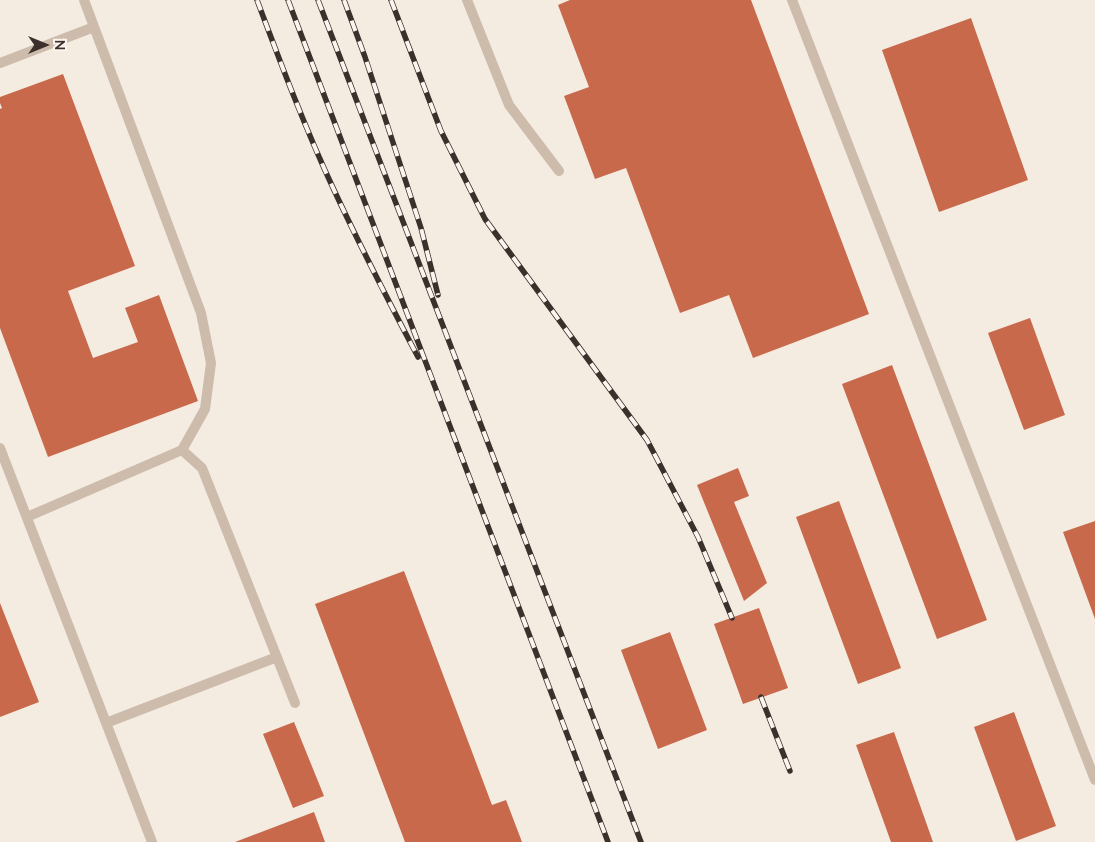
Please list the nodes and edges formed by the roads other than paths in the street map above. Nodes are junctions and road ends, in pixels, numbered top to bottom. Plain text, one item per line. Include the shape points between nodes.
1 (84, 0) edge
2 (467, 0) edge
3 (792, 0) edge
4 (94, 27) junction
5 (0, 64) edge
6 (559, 171) dead end
7 (0, 448) edge
8 (182, 450) junction
9 (2, 460) edge
10 (27, 517) junction
11 (277, 658) junction
12 (295, 703) dead end
13 (106, 723) junction
14 (1095, 780) edge
15 (152, 842) edge

1 - 4 lane
2 - 6 lane via 509,105
3 - 14 lane
4 - 5 lane
4 - 8 lane via 200,312 212,363 205,409
7 - 9 lane
8 - 10 lane
8 - 11 lane via 202,468
9 - 10 lane
10 - 13 lane
11 - 12 lane
11 - 13 lane
13 - 15 lane

